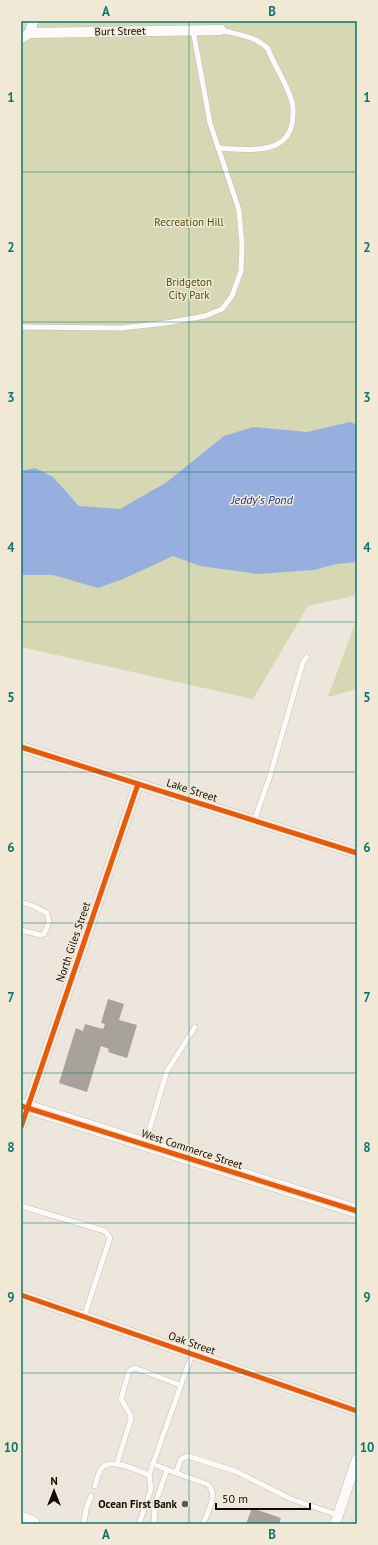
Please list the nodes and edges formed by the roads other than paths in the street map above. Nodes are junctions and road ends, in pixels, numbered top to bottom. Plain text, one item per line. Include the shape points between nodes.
1 (33, 21) edge
2 (193, 30) junction
3 (221, 30) joint
4 (26, 35) edge
5 (218, 148) junction
6 (21, 327) edge
7 (307, 657) dead end
8 (21, 747) edge
9 (138, 784) junction
10 (254, 821) junction
11 (357, 853) edge
12 (21, 902) edge
13 (21, 930) edge
14 (195, 1027) dead end
15 (24, 1106) edge
16 (21, 1127) edge
17 (144, 1144) junction
18 (21, 1206) edge
19 (357, 1211) edge
20 (21, 1295) edge
21 (84, 1317) junction
22 (192, 1354) junction
23 (180, 1384) junction
24 (357, 1411) edge
25 (357, 1459) edge
26 (117, 1463) junction
27 (153, 1464) junction
28 (167, 1470) junction
29 (176, 1473) junction
30 (149, 1475) junction
31 (95, 1486) dead end
32 (91, 1496) dead end
33 (336, 1520) edge
34 (21, 1521) edge
35 (31, 1524) edge
36 (84, 1524) edge
37 (139, 1524) edge
38 (154, 1524) edge
39 (204, 1524) edge

1 - 4 street
2 - 3 street, Burt Street
2 - 4 street, Burt Street
2 - 5 lane via 210,123
3 - 5 lane via 253,38 268,49 293,103 293,117 290,130 283,140 270,148
5 - 6 lane via 239,210 242,245 241,271 232,296 222,309 205,316 121,328
7 - 10 lane via 303,662
8 - 9 street, Lake Street
9 - 10 street, Lake Street
9 - 15 street, North Giles Street
10 - 11 street, Lake Street
12 - 13 lane via 47,913 49,922 44,934 41,935
14 - 17 lane via 168,1071
15 - 16 street, North Giles Street
15 - 17 street, West Commerce Street
17 - 19 street, West Commerce Street
18 - 21 lane via 105,1231 110,1238
20 - 21 street, Oak Street
21 - 22 street, Oak Street
22 - 23 lane
22 - 24 street, Oak Street
23 - 26 lane via 135,1368 129,1371 121,1399 131,1419
23 - 27 lane
25 - 33 street
26 - 30 lane
26 - 31 lane via 103,1466
27 - 28 lane
27 - 30 lane
28 - 29 lane
28 - 38 lane via 155,1504
29 - 33 lane via 181,1459 188,1456 235,1471
29 - 39 lane via 211,1486 212,1499
30 - 37 lane via 151,1489
32 - 36 lane
34 - 35 highway

